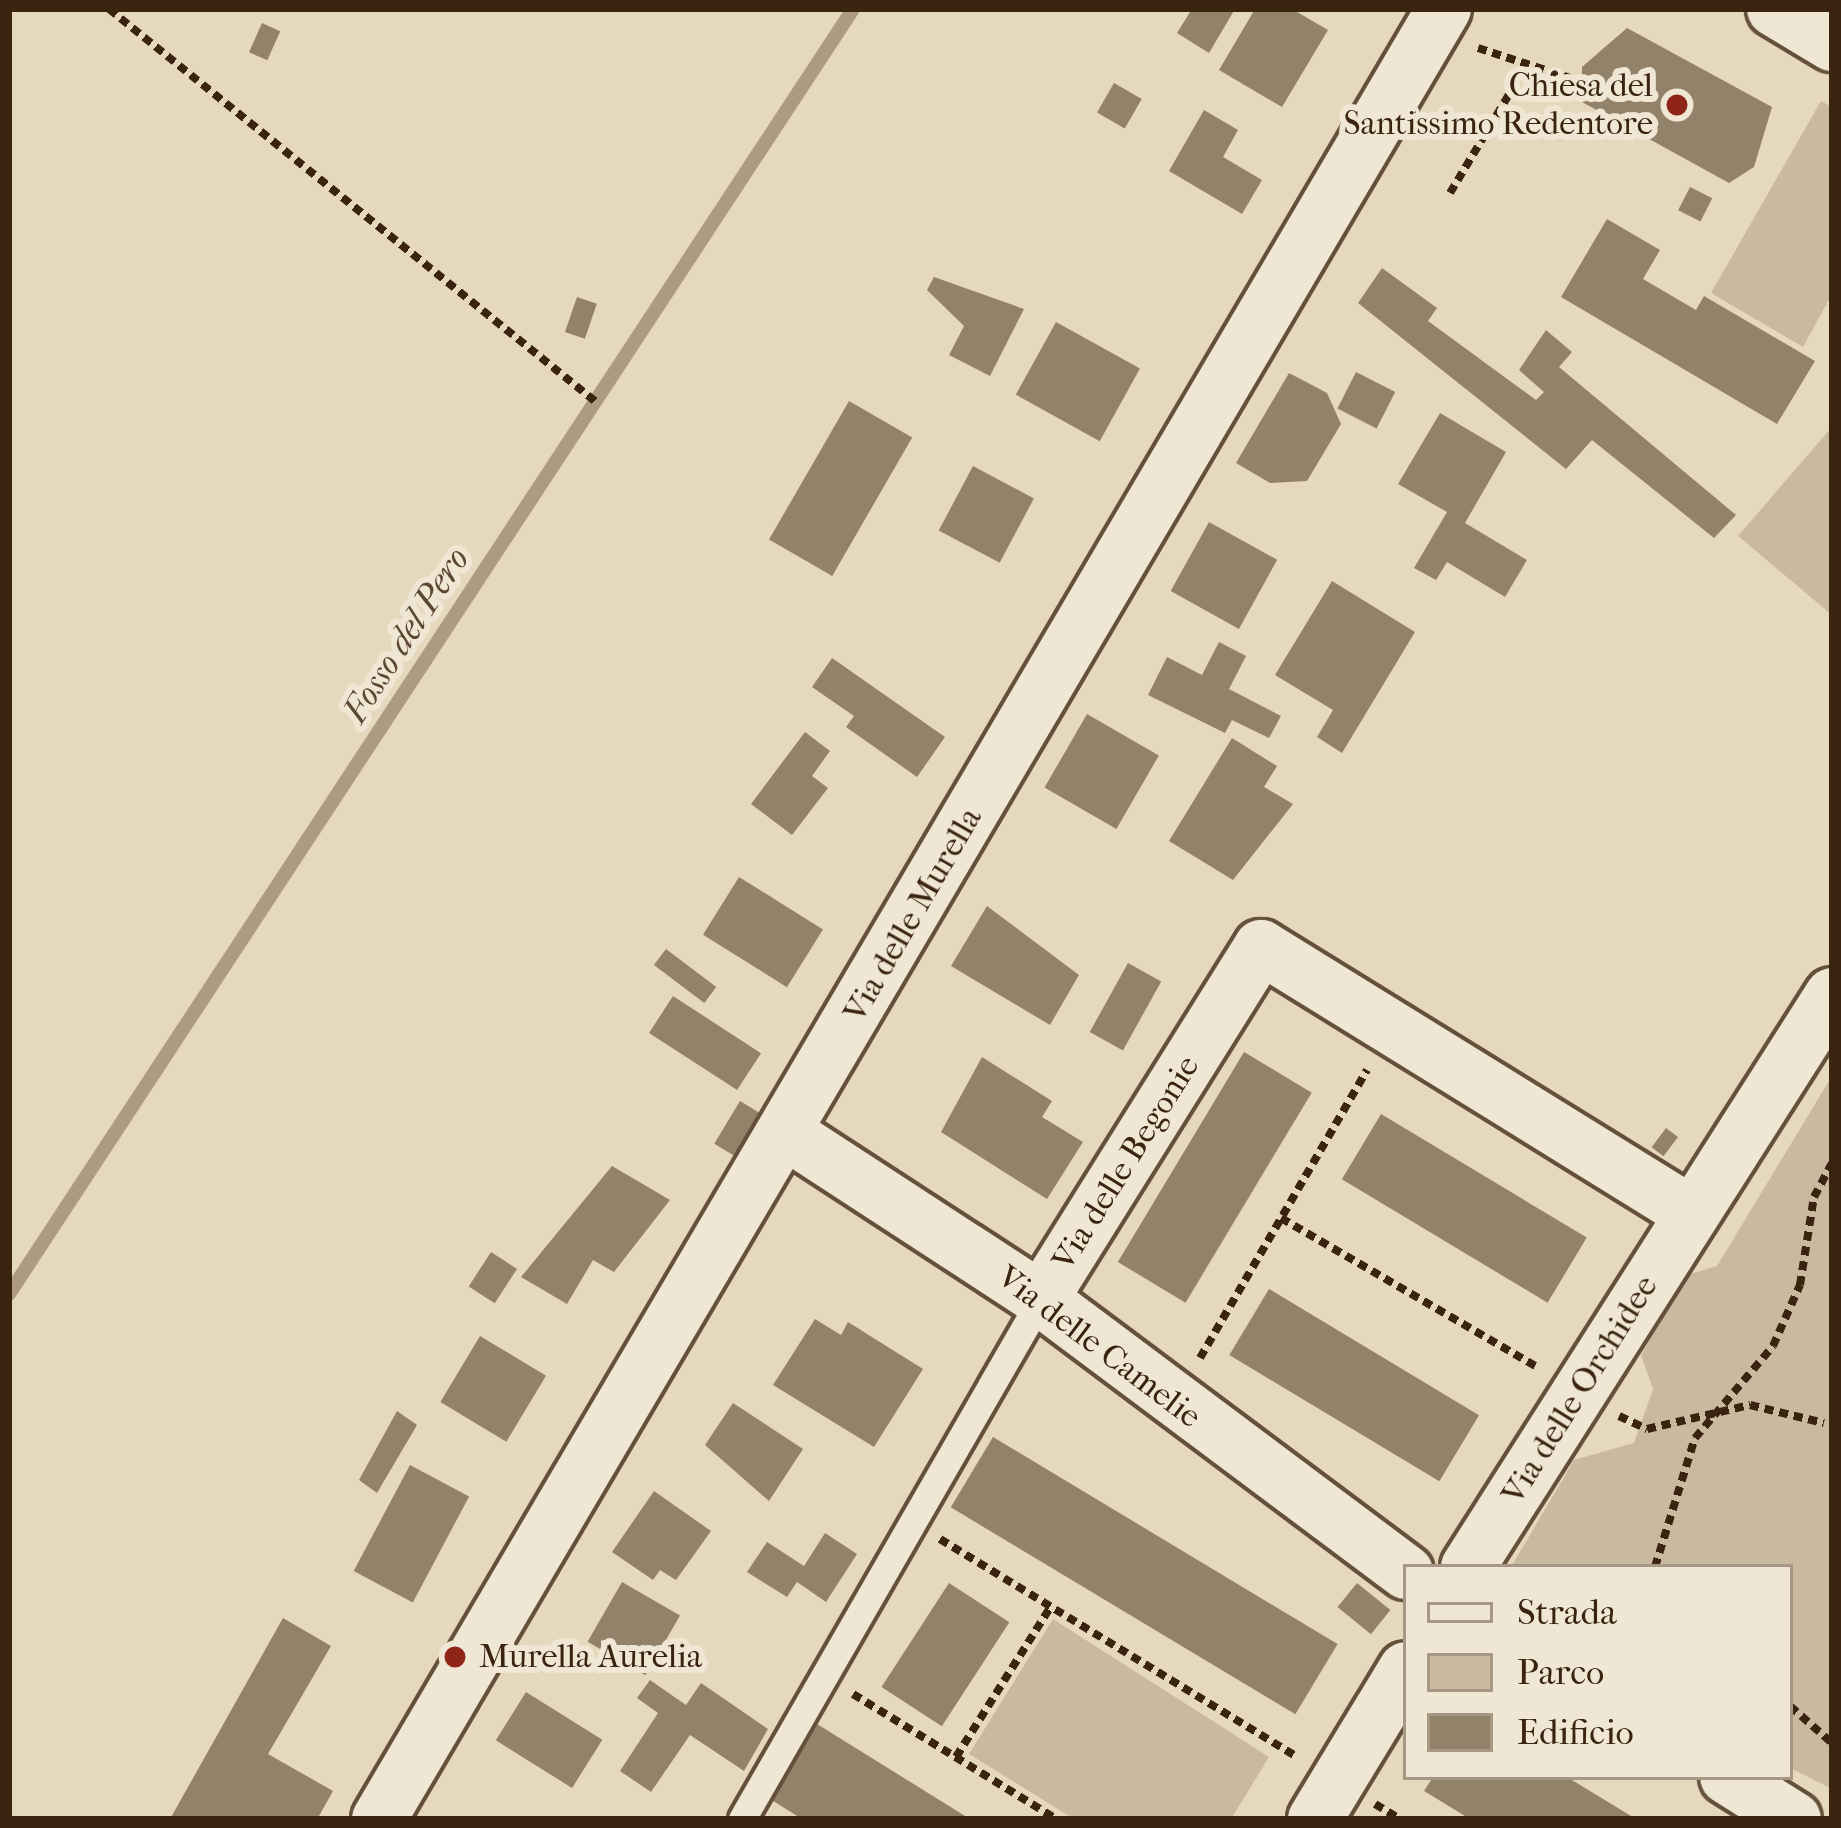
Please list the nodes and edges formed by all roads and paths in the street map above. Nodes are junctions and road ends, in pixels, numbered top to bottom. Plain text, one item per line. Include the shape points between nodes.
1 (109, 9) edge
2 (1774, 9) edge
3 (1438, 20) edge
4 (1832, 44) edge
5 (1526, 66) junction
6 (1570, 78) dead end
7 (1450, 193) dead end
8 (596, 402) dead end
9 (1832, 994) edge
10 (1391, 1027) junction
11 (785, 1132) junction
12 (1832, 1163) edge
13 (1691, 1213) junction
14 (1281, 1218) junction
15 (1041, 1299) junction
16 (1579, 1390) junction
17 (1174, 1404) junction
18 (1719, 1405) junction
19 (1824, 1423) dead end
20 (914, 1523) junction
21 (1470, 1564) edge
22 (1656, 1564) edge
23 (1403, 1570) edge
24 (1051, 1606) junction
25 (1403, 1674) edge
26 (825, 1676) junction
27 (1793, 1709) edge
28 (1832, 1743) edge
29 (956, 1757) junction
30 (1732, 1780) edge
31 (1326, 1800) edge
32 (379, 1819) edge
33 (742, 1819) edge
34 (1056, 1819) edge
35 (1400, 1819) edge
36 (1794, 1819) edge

1 - 8 path
2 - 4 street
3 - 5 path
3 - 11 street, Via delle Murella
5 - 6 path
5 - 7 path
9 - 13 street, Via delle Orchidee
10 - 13 street, Via delle Begonie
10 - 14 path
10 - 15 street, Via delle Begonie via 1261,947
11 - 15 street, Via delle Camelie
11 - 32 street, Via delle Murella
12 - 18 path via 1773,1346
13 - 16 street, Via delle Orchidee
14 - 16 path
14 - 17 path
15 - 17 street, Via delle Camelie
15 - 20 lane, Via delle Begonie
16 - 18 path via 1647,1429
16 - 21 street, Via delle Orchidee
17 - 23 street, Via delle Camelie
18 - 19 path
18 - 22 path via 1695,1438
20 - 24 path
20 - 26 lane, Via delle Begonie
24 - 29 path
24 - 31 path
25 - 31 street
26 - 29 path
26 - 33 lane, Via delle Begonie
27 - 28 path
29 - 34 path
30 - 36 street
31 - 35 path

